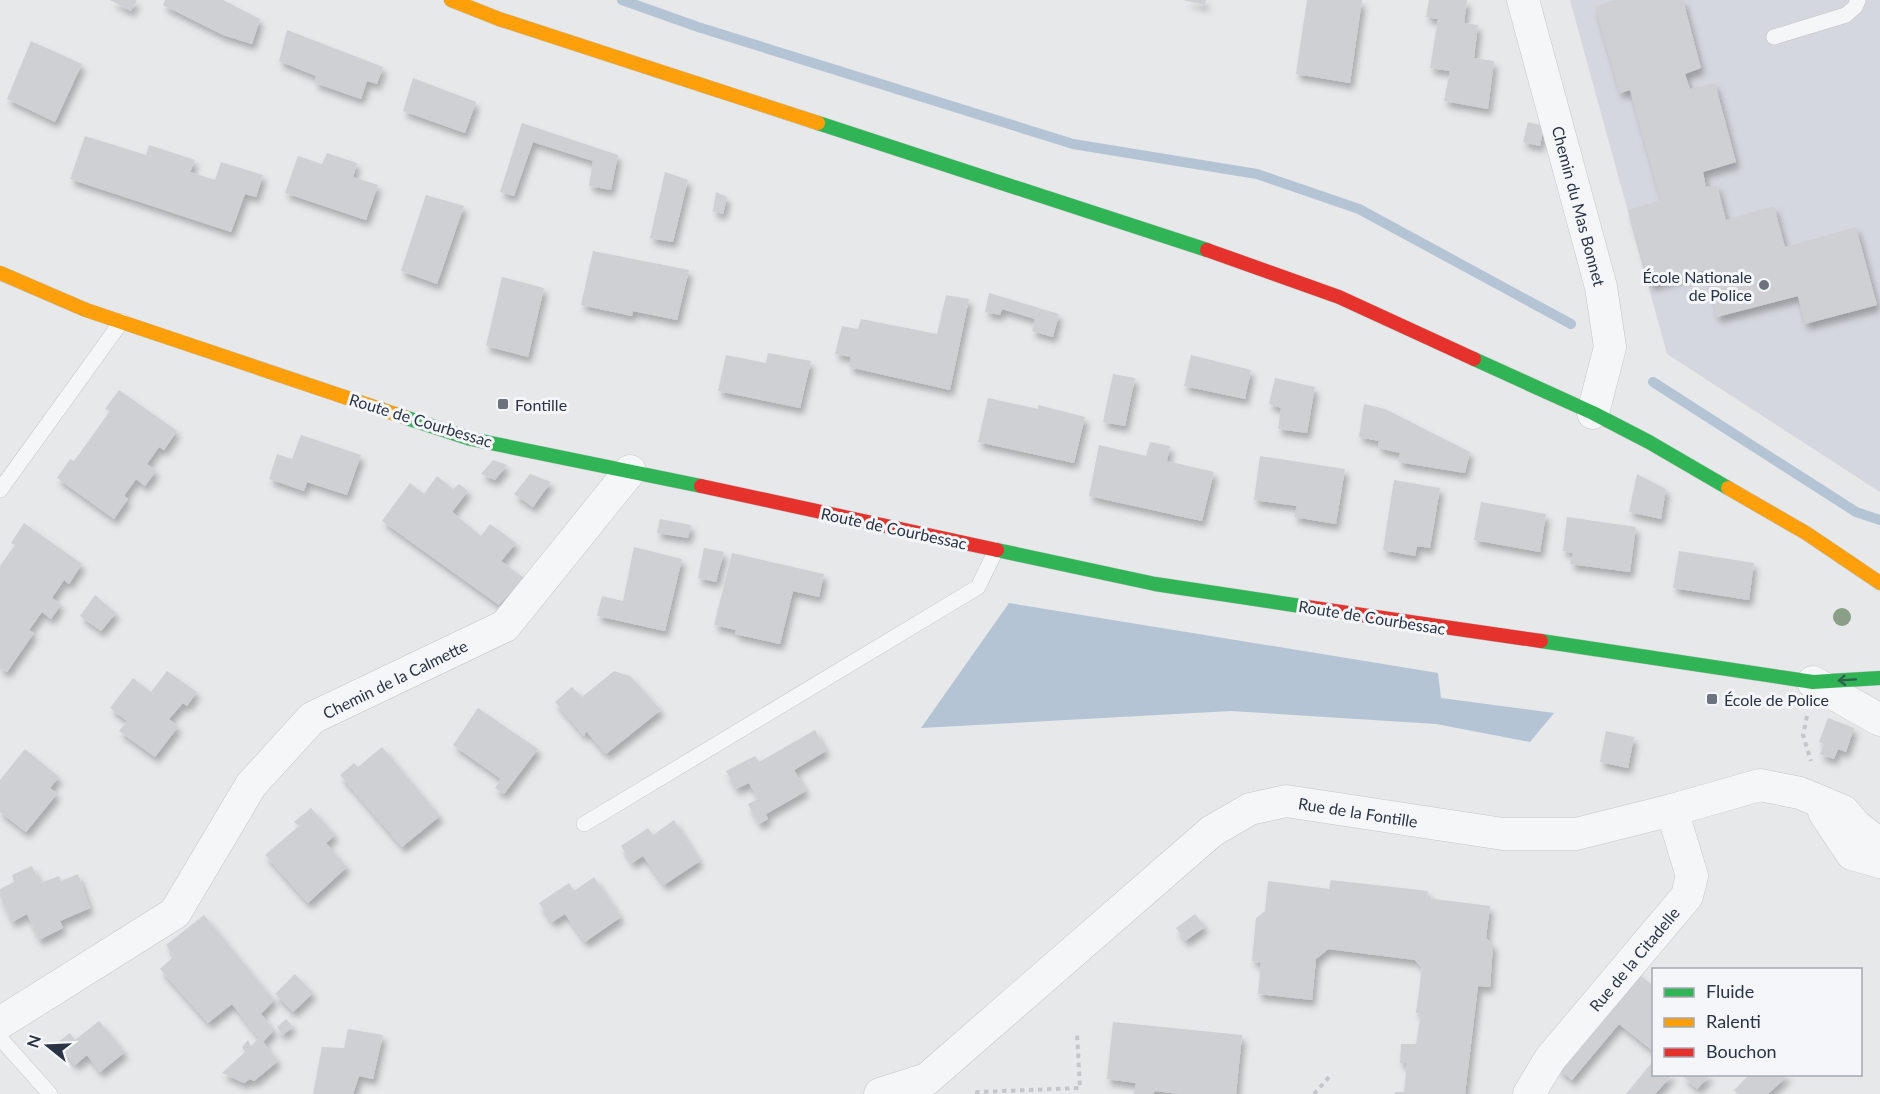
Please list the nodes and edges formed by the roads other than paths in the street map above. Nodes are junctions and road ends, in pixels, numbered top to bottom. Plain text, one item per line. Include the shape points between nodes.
1 (451, 0) edge
2 (1523, 0) edge
3 (1858, 0) edge
4 (1774, 38) dead end
5 (0, 273) edge
6 (122, 321) junction
7 (1593, 413) junction
8 (630, 471) junction
9 (0, 490) edge
10 (996, 550) junction
11 (1880, 583) edge
12 (1880, 678) edge
13 (1813, 682) junction
14 (1880, 720) edge
15 (1820, 803) junction
16 (1672, 810) junction
17 (584, 824) dead end
18 (1880, 845) edge
19 (1880, 862) edge
20 (0, 1023) edge
21 (0, 1038) edge
22 (50, 1094) edge
23 (880, 1094) edge
24 (1529, 1094) edge

1 - 7 street via 499,19 1194,245 1339,297
2 - 7 street, Chemin du Mas Bonnet via 1601,287 1610,347
3 - 4 lane via 1846,15
5 - 6 street, Route de Courbessac
6 - 8 street, Route de Courbessac via 471,439
6 - 9 lane
7 - 11 street via 1806,533
8 - 10 street, Route de Courbessac
8 - 20 street, Chemin de la Calmette via 505,626 312,718 250,785 175,913
10 - 13 street, Route de Courbessac via 1155,584
10 - 17 lane via 978,587
12 -> 13 street, Route de Courbessac
13 - 14 street, Route de Courbessac
15 - 16 street, Rue de la Fontille via 1800,793 1760,785
15 - 18 street, Rue de la Fontille via 1843,811
15 - 19 street via 1852,854
16 - 23 street, Rue de la Fontille via 1576,834 1503,834 1286,801 1250,809 1212,831 927,1079
16 - 24 street, Rue de la Citadelle via 1692,876 1687,896 1550,1059
21 - 22 lane

